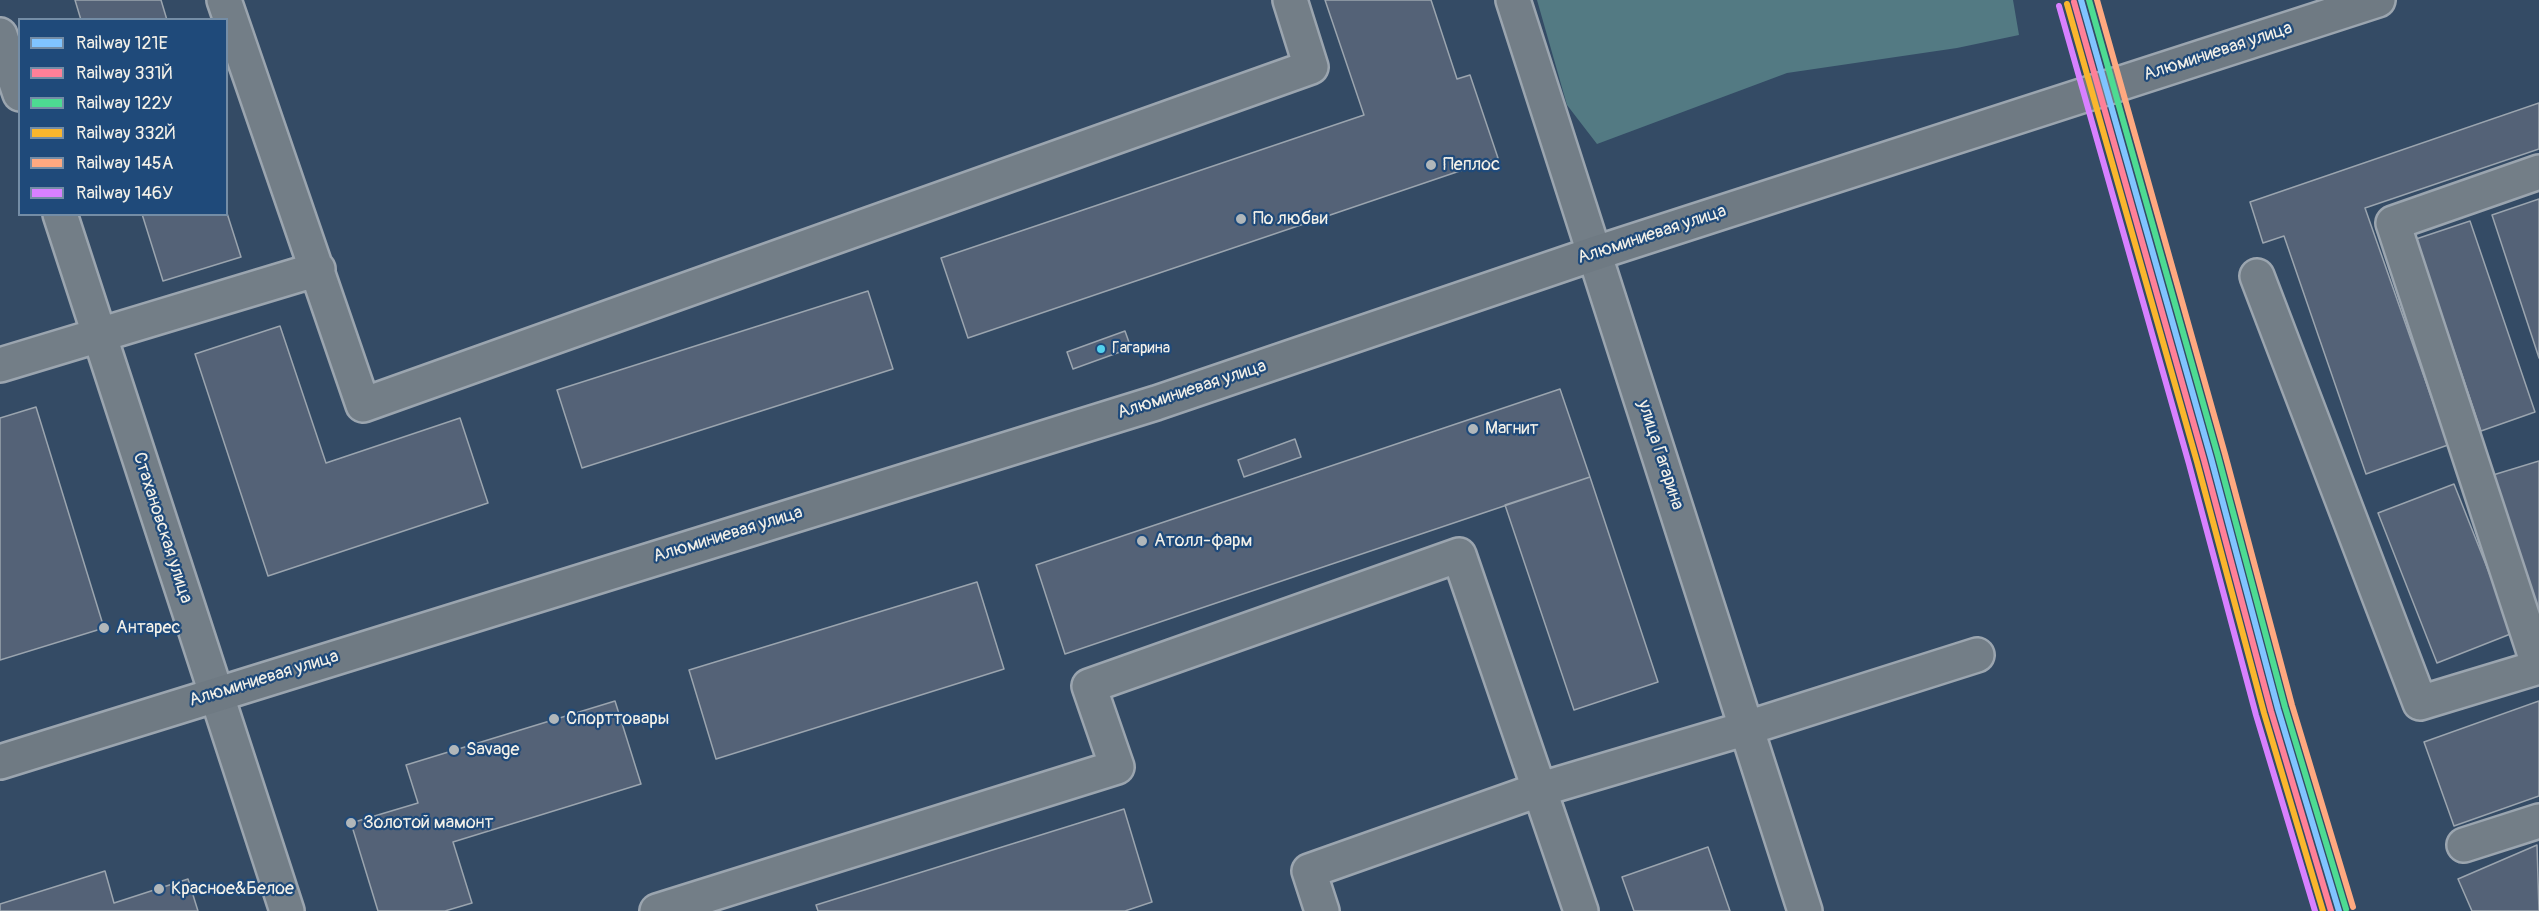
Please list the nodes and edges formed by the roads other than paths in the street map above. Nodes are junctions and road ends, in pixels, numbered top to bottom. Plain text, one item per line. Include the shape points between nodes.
1 (224, 0) edge
2 (1290, 0) edge
3 (1513, 0) edge
4 (2378, 0) edge
5 (0, 35) edge
6 (18, 88) edge
7 (2539, 172) edge
8 (61, 216) edge
9 (1596, 253) junction
10 (318, 269) junction
11 (2257, 276) dead end
12 (100, 335) junction
13 (0, 365) edge
14 (1977, 655) dead end
15 (2539, 667) edge
16 (216, 693) junction
17 (1747, 728) junction
18 (0, 762) edge
19 (1538, 790) junction
20 (2539, 821) edge
21 (2464, 845) dead end
22 (286, 911) edge
23 (657, 911) edge
24 (1322, 911) edge
25 (1581, 911) edge
26 (1805, 911) edge

1 - 10 street
2 - 10 street via 1311,67 363,405
3 - 9 street, улица Гагарина
4 - 9 main road, Алюминиевая улица
5 - 6 street
7 - 15 street via 2393,223
8 - 12 street, Стахановская улица
9 - 16 main road, Алюминиевая улица via 1156,403
9 - 17 street, улица Гагарина
10 - 12 street
11 - 15 street via 2420,703
12 - 13 street
12 - 16 street, Стахановская улица
14 - 17 street
16 - 18 main road, Алюминиевая улица
16 - 22 street, Стахановская улица
17 - 19 street
17 - 26 street, улица Гагарина
19 - 23 street via 1459,555 1089,686 1117,767
19 - 24 street via 1309,871
19 - 25 street
20 - 21 street

